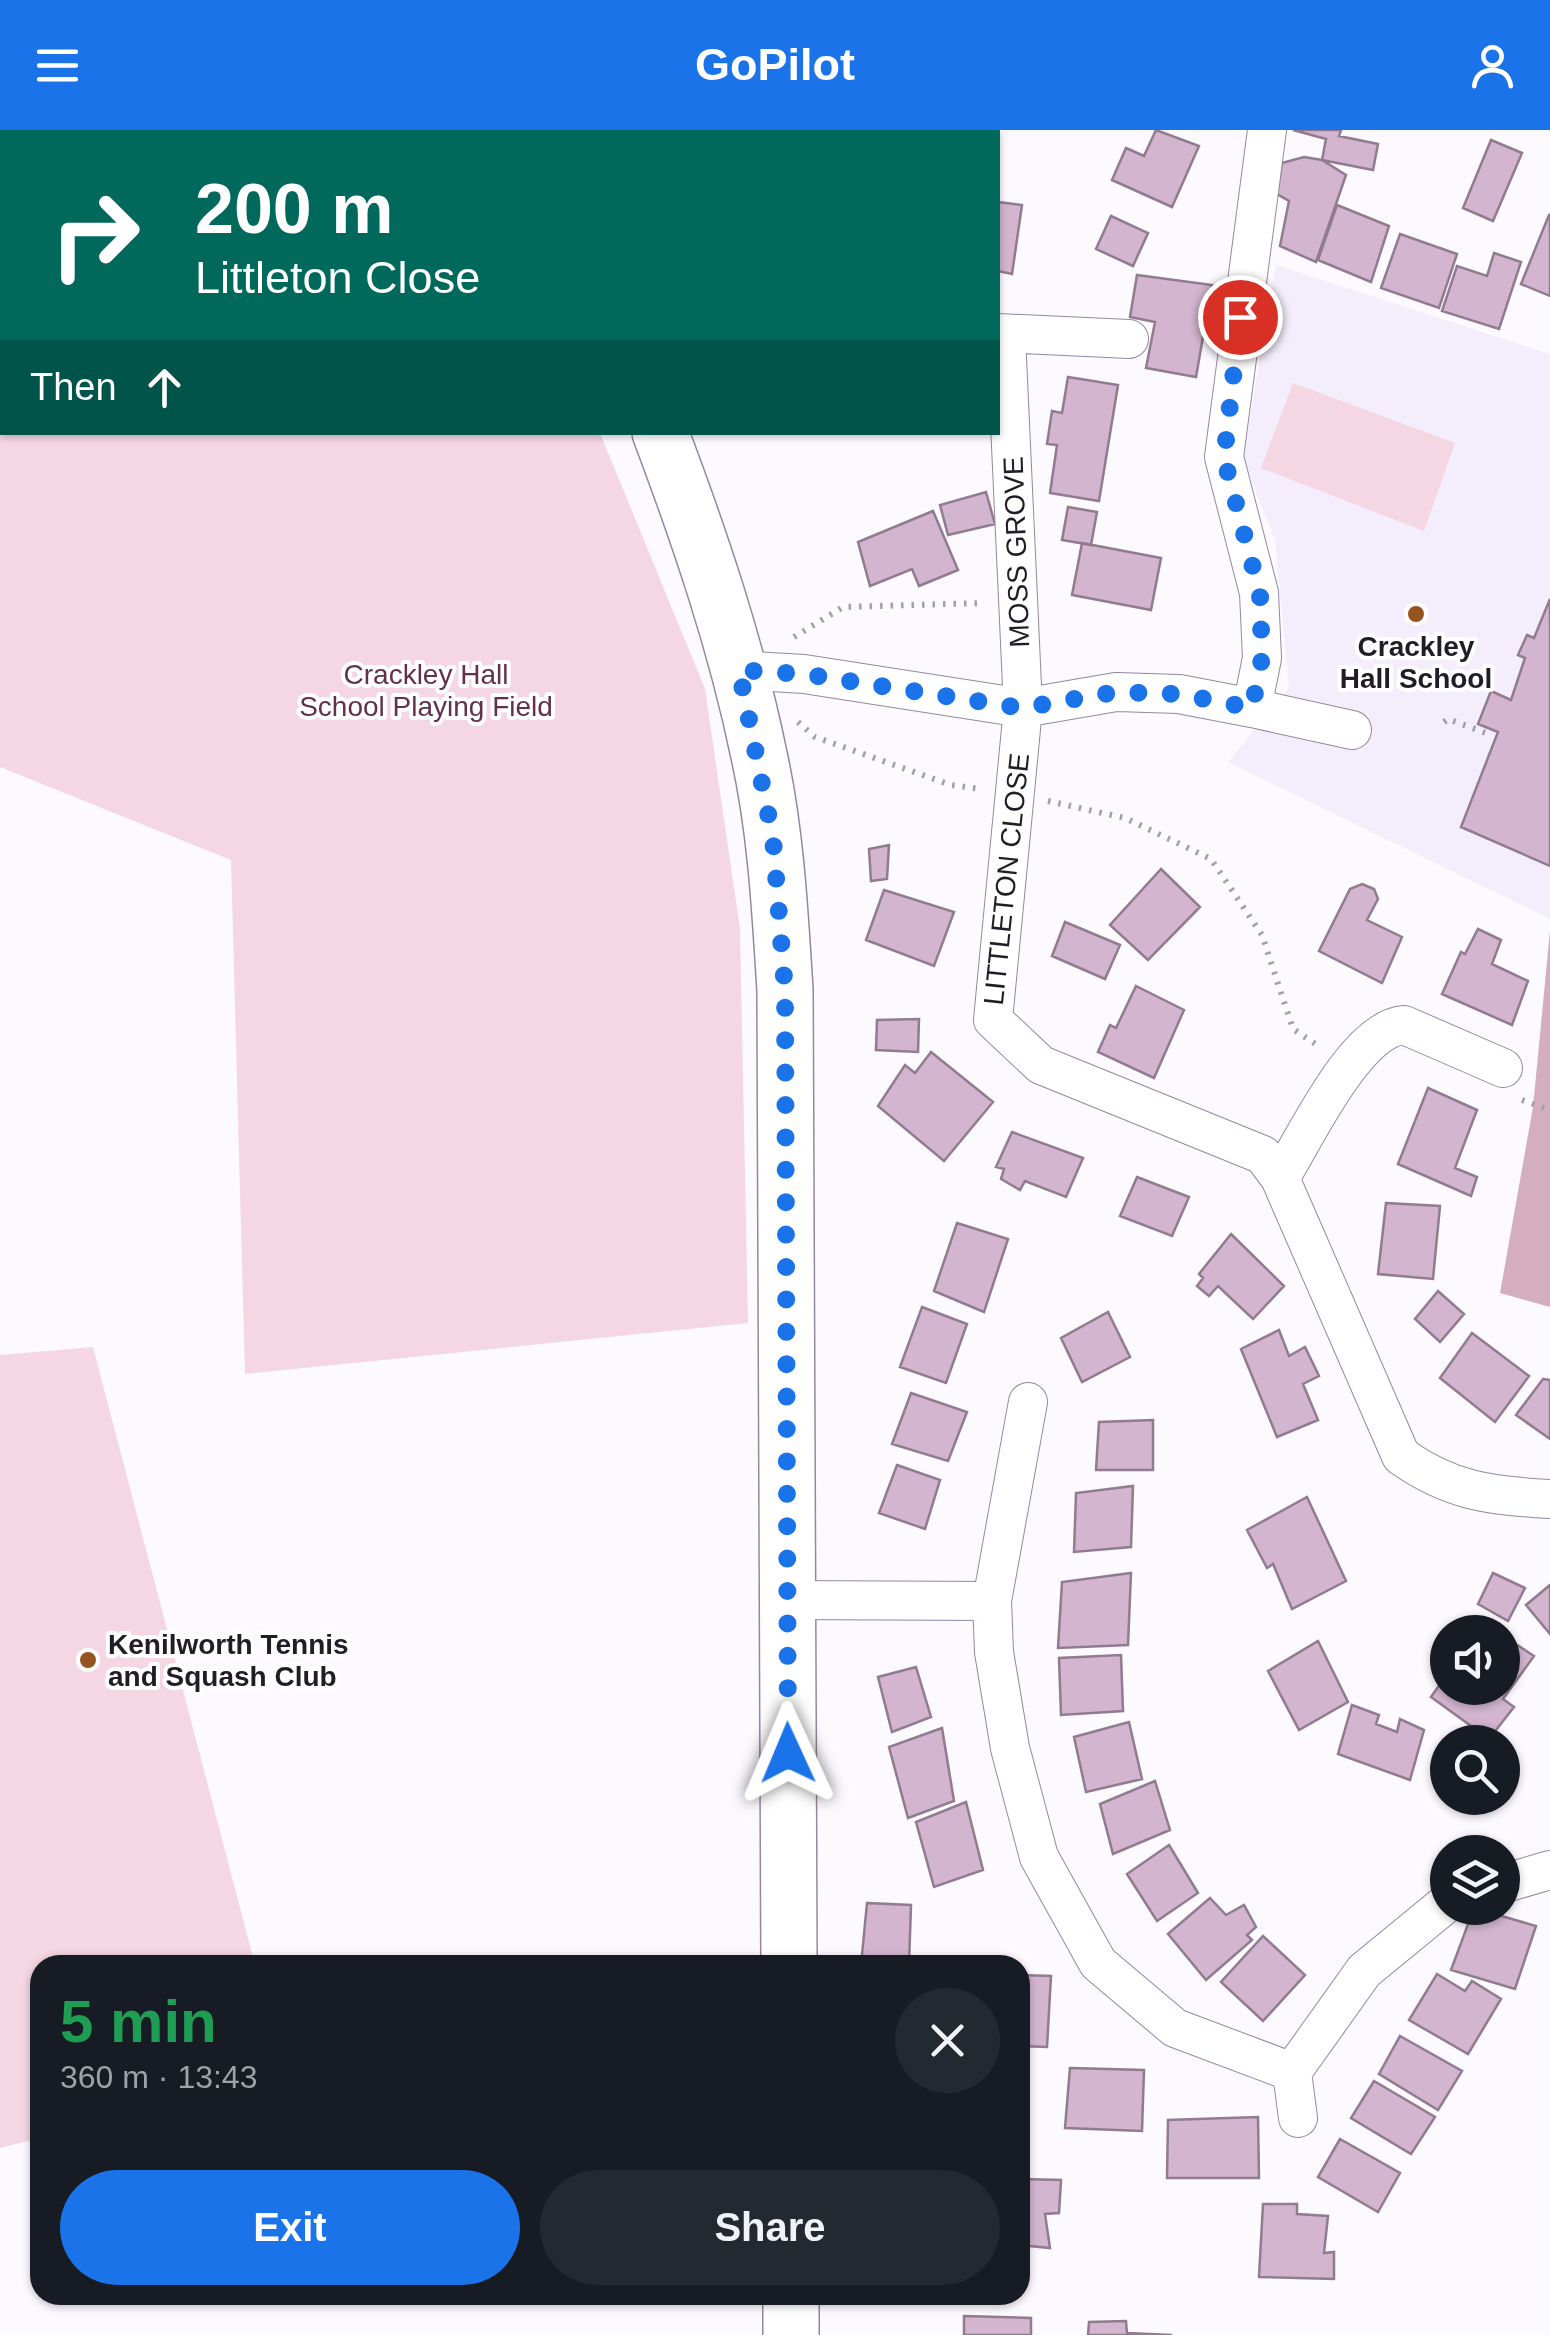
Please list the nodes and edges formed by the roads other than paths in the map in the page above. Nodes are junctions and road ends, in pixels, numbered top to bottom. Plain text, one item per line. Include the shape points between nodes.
1 (1267, 130) edge
2 (1002, 334) edge
3 (1129, 339) dead end
4 (661, 435) edge
5 (739, 670) junction
6 (1022, 708) junction
7 (1252, 708) junction
8 (1352, 730) dead end
9 (1510, 1083) road end
10 (1280, 1178) junction
11 (1028, 1402) dead end
12 (1550, 1498) edge
13 (785, 1600) junction
14 (992, 1601) junction
15 (1550, 1870) edge
16 (1520, 1879) edge
17 (1430, 1917) edge
18 (789, 1955) edge
19 (1292, 2072) junction
20 (1298, 2118) dead end
21 (791, 2305) edge
22 (791, 2335) edge

1 - 7 street via 1224,458 1260,594 1262,658
2 - 3 street, MOSS GROVE
2 - 6 street, MOSS GROVE
4 - 5 main road
5 - 6 street
5 - 13 main road via 775,854 785,990
6 - 7 street via 1116,692 1179,694
6 - 10 street, LITTLETON CLOSE via 993,1020 1041,1066 1263,1155
7 - 8 street
9 - 10 street via 1404,1025 1388,1026 1363,1046
10 - 12 street, LITTLETON CLOSE via 1401,1456 1436,1481 1506,1497
11 - 14 street
13 - 14 street
13 - 18 main road
14 - 19 street via 1010,1748 1039,1857 1098,1963 1175,2028
15 - 16 street
17 - 19 street via 1364,1970
19 - 20 street
21 - 22 main road

